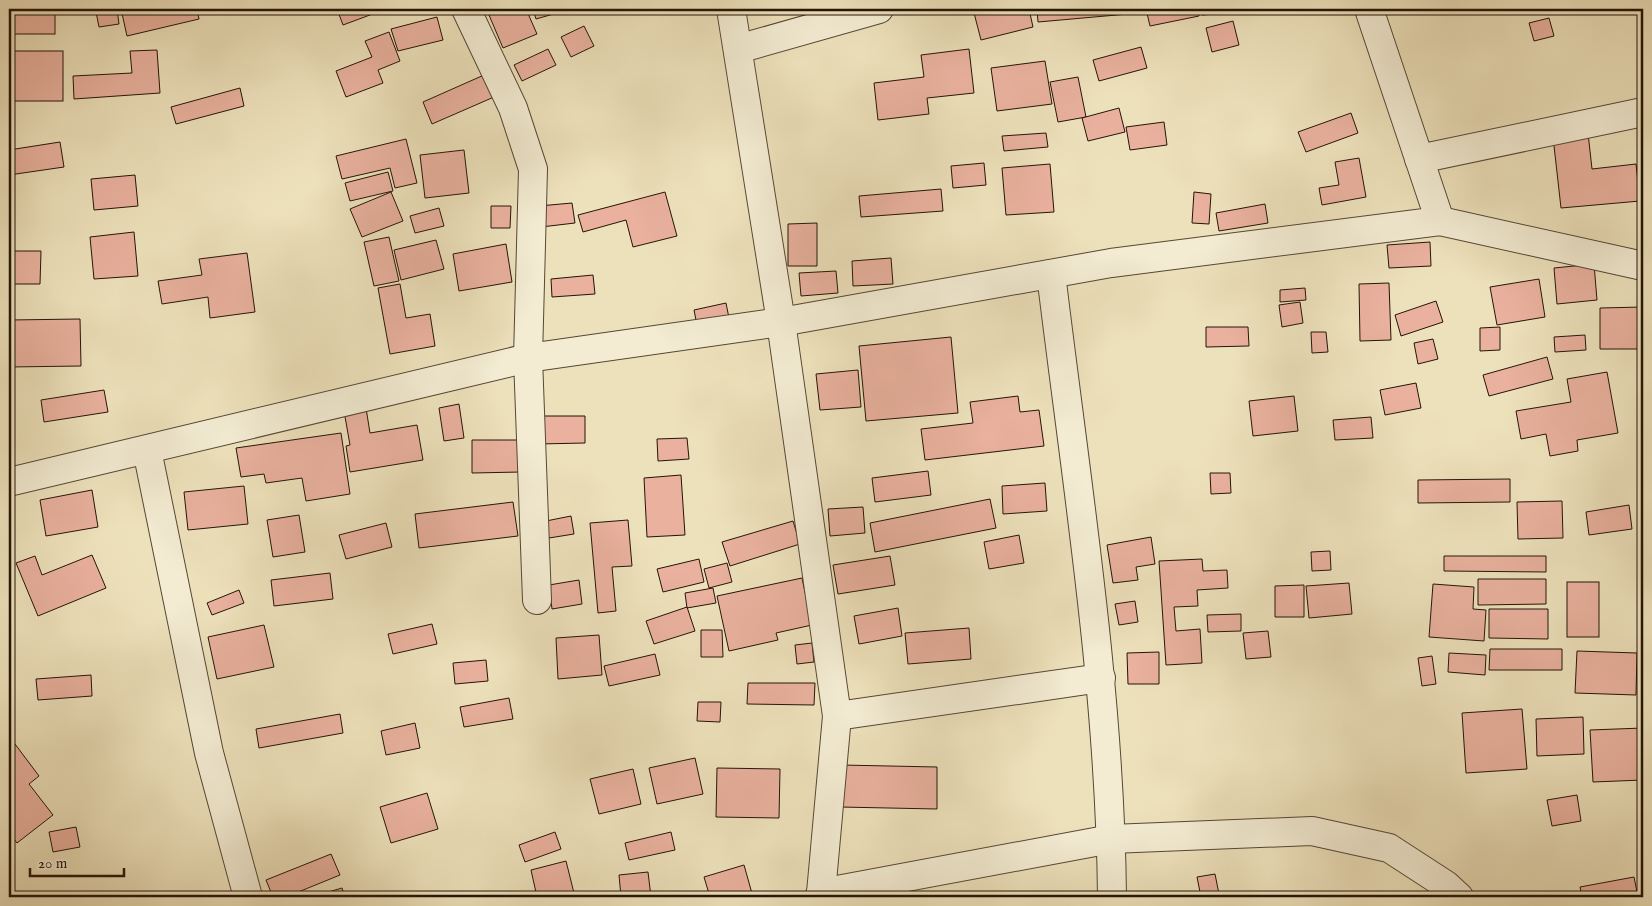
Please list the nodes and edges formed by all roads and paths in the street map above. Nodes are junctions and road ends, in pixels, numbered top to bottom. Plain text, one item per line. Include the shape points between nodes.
1 (466, 9) edge
2 (731, 9) edge
3 (879, 9) edge
4 (1369, 9) edge
5 (738, 49) junction
6 (1643, 112) edge
7 (1419, 159) junction
8 (1440, 221) junction
9 (1643, 266) edge
10 (1051, 274) junction
11 (781, 322) junction
12 (528, 358) junction
13 (147, 450) junction
14 (9, 482) edge
15 (537, 600) dead end
16 (1101, 678) junction
17 (837, 716) junction
18 (1111, 839) junction
19 (820, 895) edge
20 (248, 897) edge
21 (1112, 897) edge
22 (1459, 897) edge

1 - 12 street via 513,108 533,169
2 - 5 street
3 - 5 street
4 - 7 street
5 - 11 street
6 - 7 street
7 - 8 street
8 - 9 street
8 - 10 street via 1111,263
10 - 11 street
10 - 16 street
11 - 12 street
11 - 17 street
12 - 13 street
12 - 15 street
13 - 14 street
13 - 20 street via 209,753
16 - 17 street
16 - 18 street
17 - 19 street
18 - 19 street
18 - 21 street
18 - 22 street via 1312,831 1389,848

